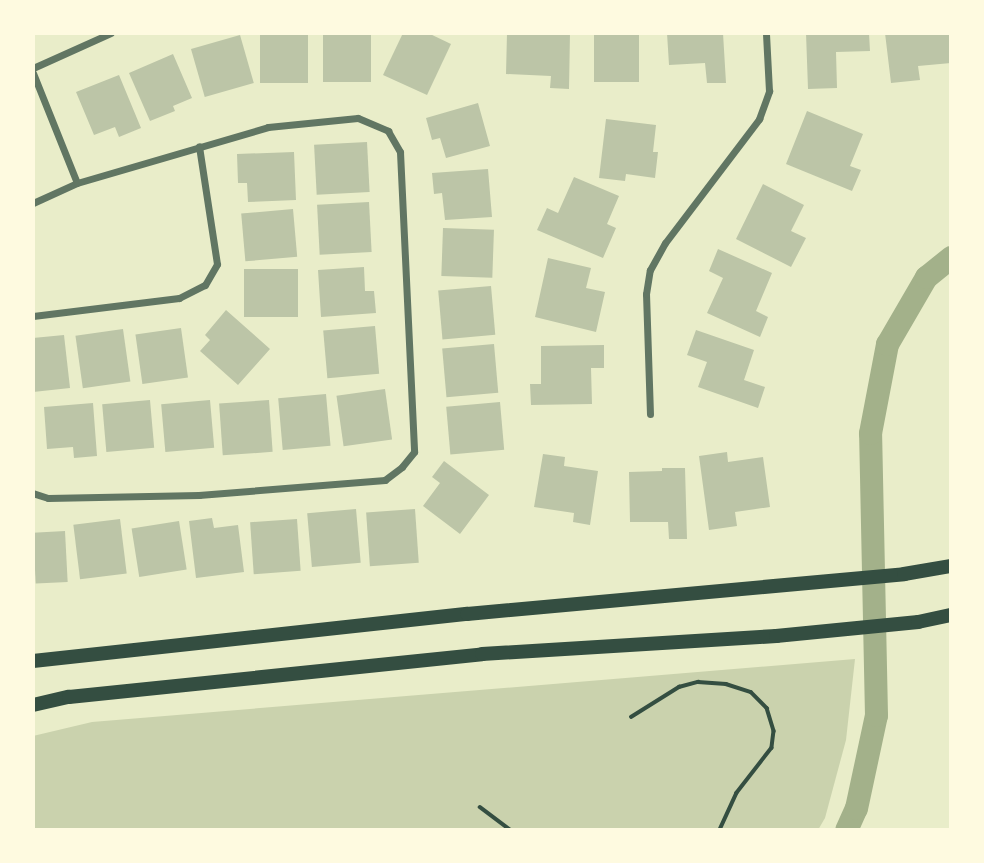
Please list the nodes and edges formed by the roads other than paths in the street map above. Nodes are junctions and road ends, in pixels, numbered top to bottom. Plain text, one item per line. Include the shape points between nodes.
1 (111, 33) edge
2 (765, 33) edge
3 (33, 68) edge
4 (33, 73) edge
5 (199, 146) junction
6 (77, 183) junction
7 (33, 203) edge
8 (33, 316) edge
9 (650, 415) dead end
10 (33, 494) edge
11 (951, 566) edge
12 (951, 615) edge
13 (33, 661) edge
14 (33, 705) edge

1 - 3 street
2 - 9 street via 769,91 759,119 665,243 650,270 646,294
4 - 6 street
5 - 6 street
5 - 8 street via 217,264 205,285 179,298
5 - 10 street via 268,127 358,118 388,131 400,152 414,452 385,480 200,495 48,498
6 - 7 street
11 - 13 main road via 904,575 467,614
12 - 14 main road via 829,631 482,654 69,697

